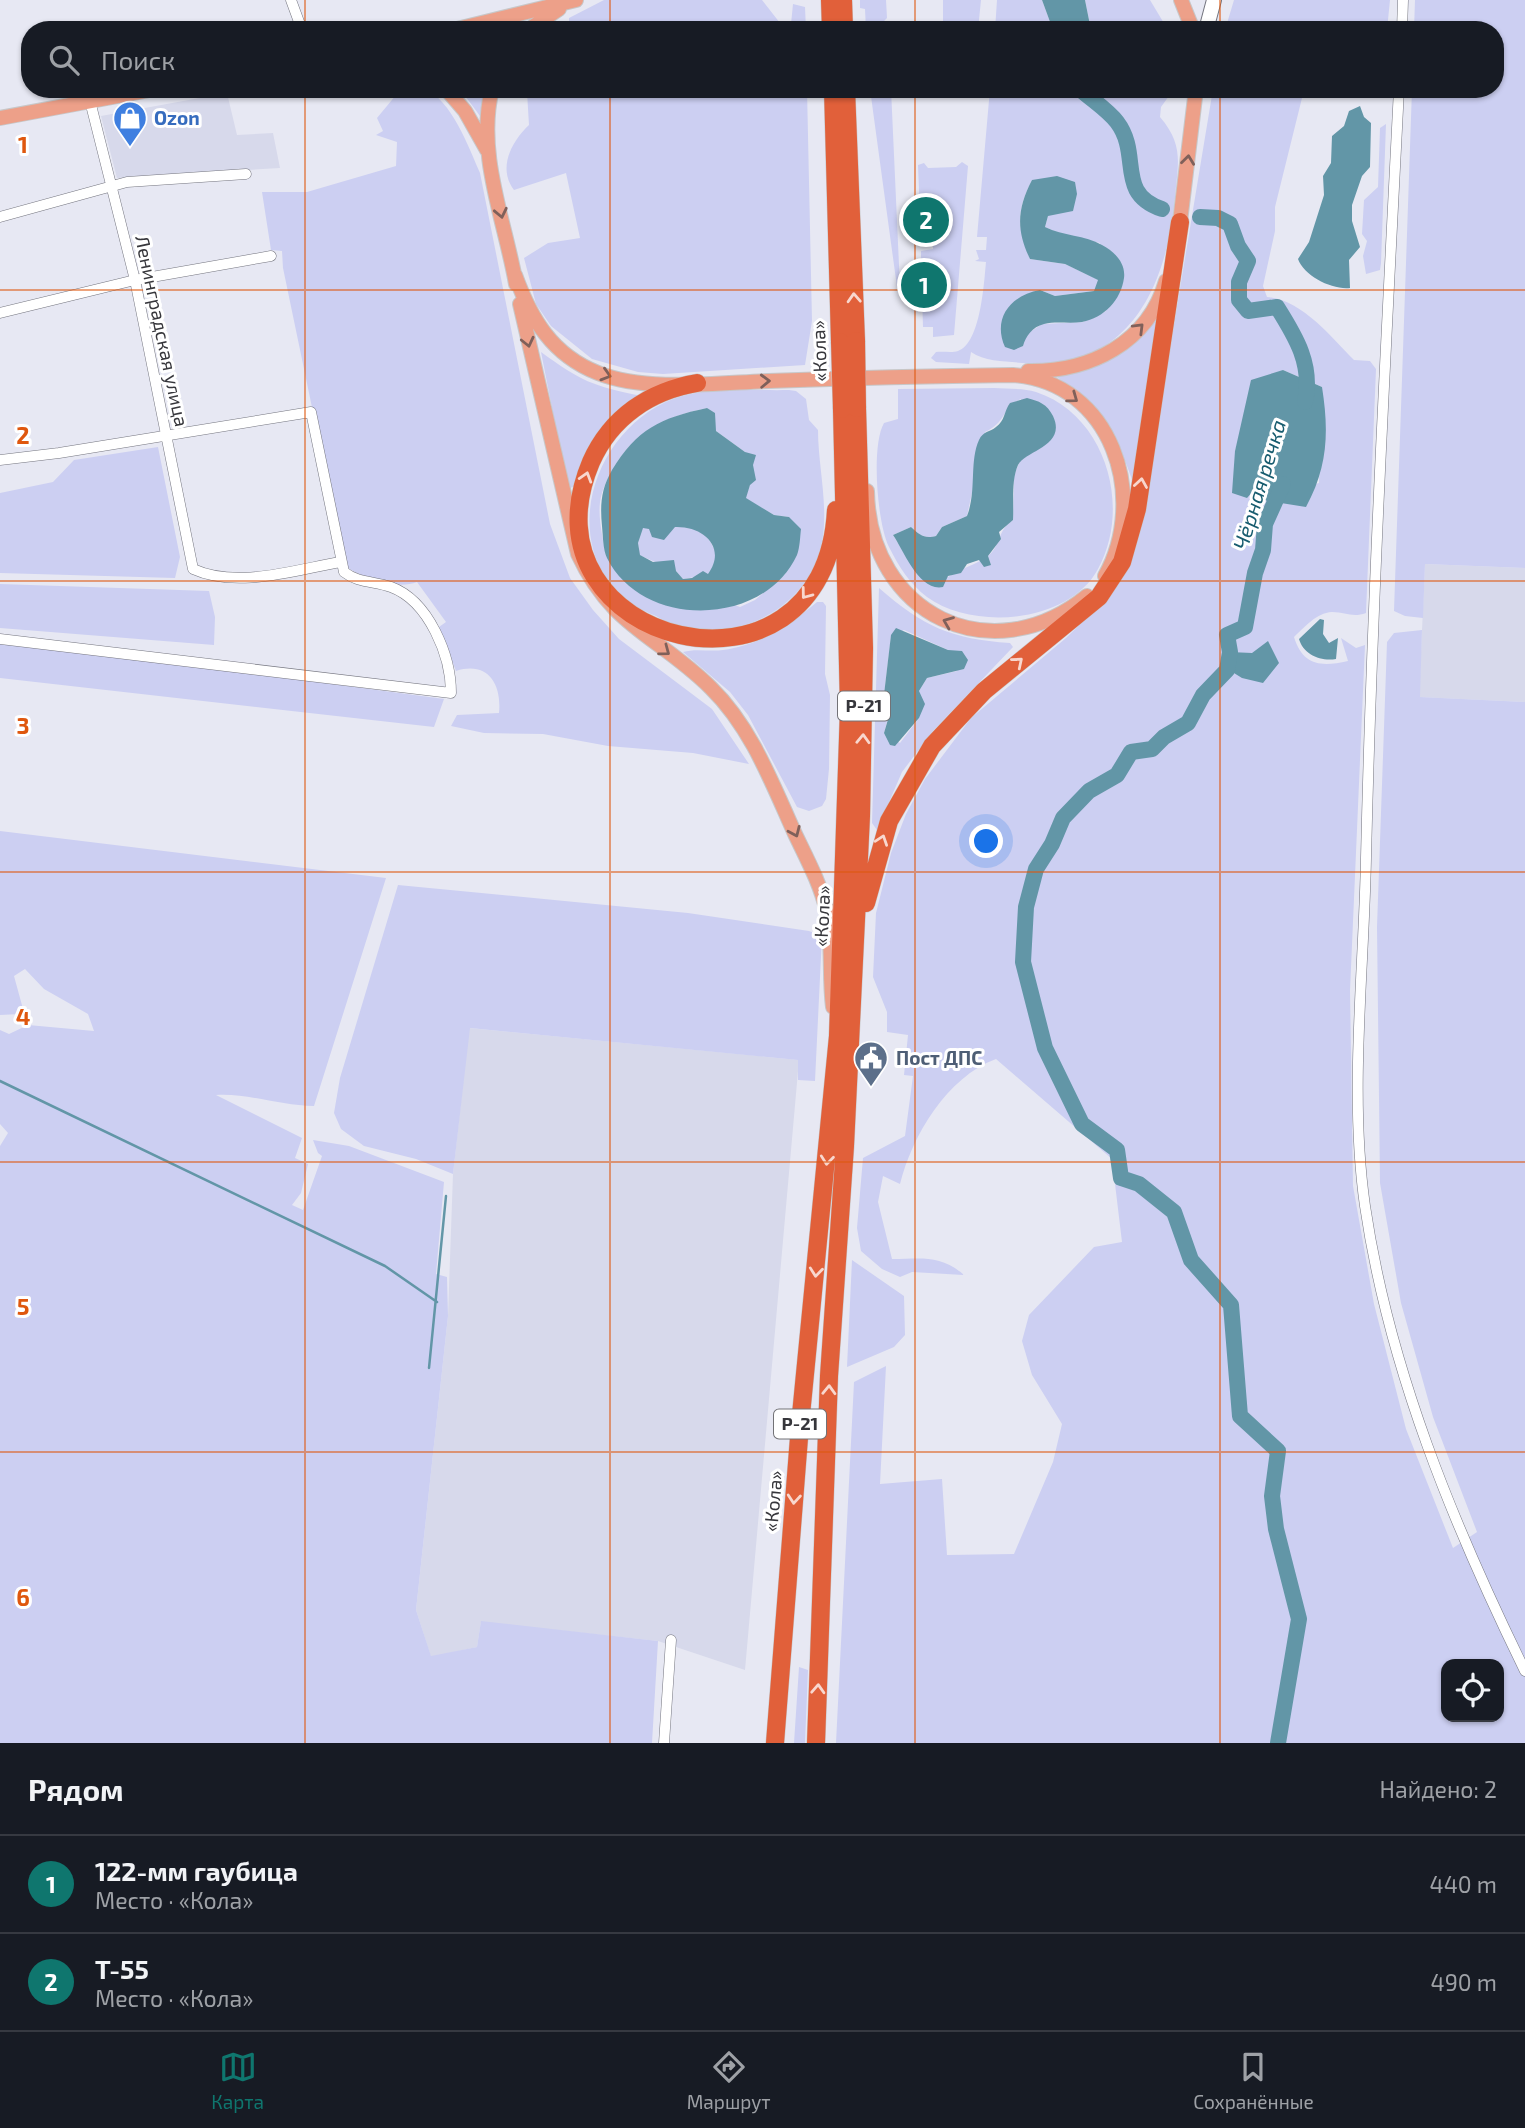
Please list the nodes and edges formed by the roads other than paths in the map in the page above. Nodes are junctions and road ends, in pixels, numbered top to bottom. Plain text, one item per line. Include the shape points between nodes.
1 (291, 0) edge
2 (578, 0) edge
3 (830, 0) edge
4 (843, 0) edge
5 (1181, 0) edge
6 (1214, 0) edge
7 (1403, 0) edge
8 (299, 21) edge
9 (490, 21) edge
10 (541, 21) edge
11 (831, 21) edge
12 (844, 21) edge
13 (1189, 21) edge
14 (1208, 21) edge
15 (1402, 21) edge
16 (106, 98) edge
17 (454, 98) edge
18 (490, 98) edge
19 (833, 98) edge
20 (846, 98) edge
21 (1195, 98) edge
22 (1399, 98) edge
23 (90, 101) junction
24 (0, 118) edge
25 (487, 151) junction
26 (246, 174) dead end
27 (110, 185) junction
28 (0, 217) edge
29 (1180, 222) junction
30 (271, 256) dead end
31 (515, 275) junction
32 (135, 280) junction
33 (0, 313) edge
34 (848, 341) junction
35 (961, 374) junction
36 (697, 383) junction
37 (847, 414) junction
38 (167, 436) junction
39 (0, 460) edge
40 (340, 562) junction
41 (0, 639) edge
42 (852, 1003) junction
43 (838, 1036) junction
44 (671, 1640) dead end
45 (1525, 1671) edge
46 (774, 1739) edge
47 (664, 1743) edge
48 (816, 1743) edge

1 - 8 street
2 - 9 main road
2 - 10 main road
3 - 11 highway
4 - 12 highway
5 - 13 main road
6 - 14 main road
7 - 15 street
16 - 23 main road
17 - 25 main road
18 - 25 main road
19 - 34 highway, «Кола» / Р-21
34 -> 20 highway, «Кола» / Р-21
29 -> 21 main road
22 - 45 street via 1372,622 1359,1092 1365,1204 1395,1348 1440,1481
23 - 24 main road
23 - 27 street, Ленинградская улица
25 -> 31 main road
26 - 27 street
27 - 28 street
27 - 32 street, Ленинградская улица
35 -> 29 main road via 1052,372 1108,355 1147,321 1163,294
42 -> 29 highway via 873,868 889,821 915,772 970,705 1100,597 1122,562 1137,509
30 - 32 street
31 -> 36 main road via 541,330 582,366 611,378
31 -> 43 main road via 578,554 617,614 710,686 754,746 826,909
32 - 33 street
32 - 38 street, Ленинградская улица
34 - 37 highway, «Кола» / Р-21, bridge
36 -> 35 main road
35 -> 37 main road via 1031,376 1051,383 1094,415 1119,465 1124,522 1114,558 1091,593 1042,623 1013,630 971,629 941,620 905,594 886,566 872,531 867,439
37 -> 36 highway via 835,464 834,532 816,581 798,605 772,624 727,638 664,633 630,615 600,582 583,545 581,503 594,455 622,417 657,394
42 -> 37 highway, «Кола» / Р-21 via 864,697
37 - 43 highway, «Кола» / Р-21 via 849,708
38 - 39 street
38 - 40 street, Ленинградская улица via 192,569 245,577
38 - 40 street via 311,412
40 - 41 street via 352,579 390,587 420,609 446,660 451,693
48 -> 42 highway, «Кола» / Р-21 via 829,1376
43 -> 46 highway, «Кола» / Р-21
44 - 47 street

